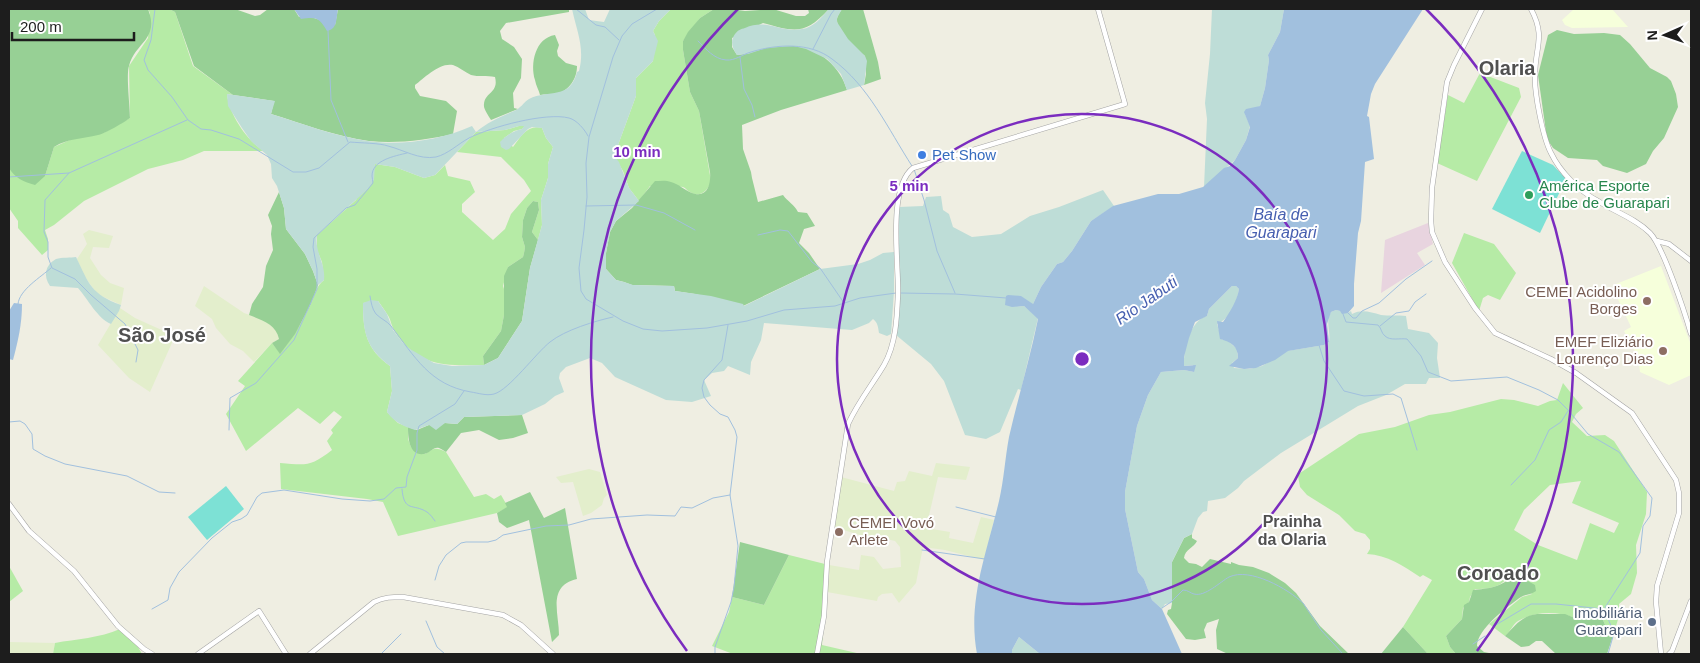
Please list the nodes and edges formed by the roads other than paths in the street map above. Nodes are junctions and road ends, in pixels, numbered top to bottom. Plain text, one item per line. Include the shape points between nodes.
1 (1098, 9) edge
2 (1482, 9) edge
3 (1531, 9) edge
4 (1657, 241) junction
5 (1691, 261) edge
6 (1691, 334) edge
7 (9, 504) edge
8 (1691, 604) edge
9 (145, 652) edge
10 (152, 654) edge
11 (198, 654) edge
12 (286, 654) edge
13 (310, 654) edge
14 (552, 654) edge
15 (817, 654) edge
16 (1661, 654) edge
17 (1669, 654) edge

1 - 15 street via 1125,104 913,168 905,177 898,198 898,294 893,343 848,424
2 - 16 street via 1448,82 1432,188 1432,232 1445,262 1496,334 1576,373 1632,413 1676,480 1679,512 1657,586
3 - 4 street via 1540,32 1536,91 1551,154 1584,192 1639,224
4 - 5 street via 1669,244
4 - 6 street
7 - 9 street via 30,531 74,571 118,626
8 - 17 street
9 - 10 street
11 - 12 street via 259,611
13 - 14 street via 374,602 403,597 503,615 521,625

